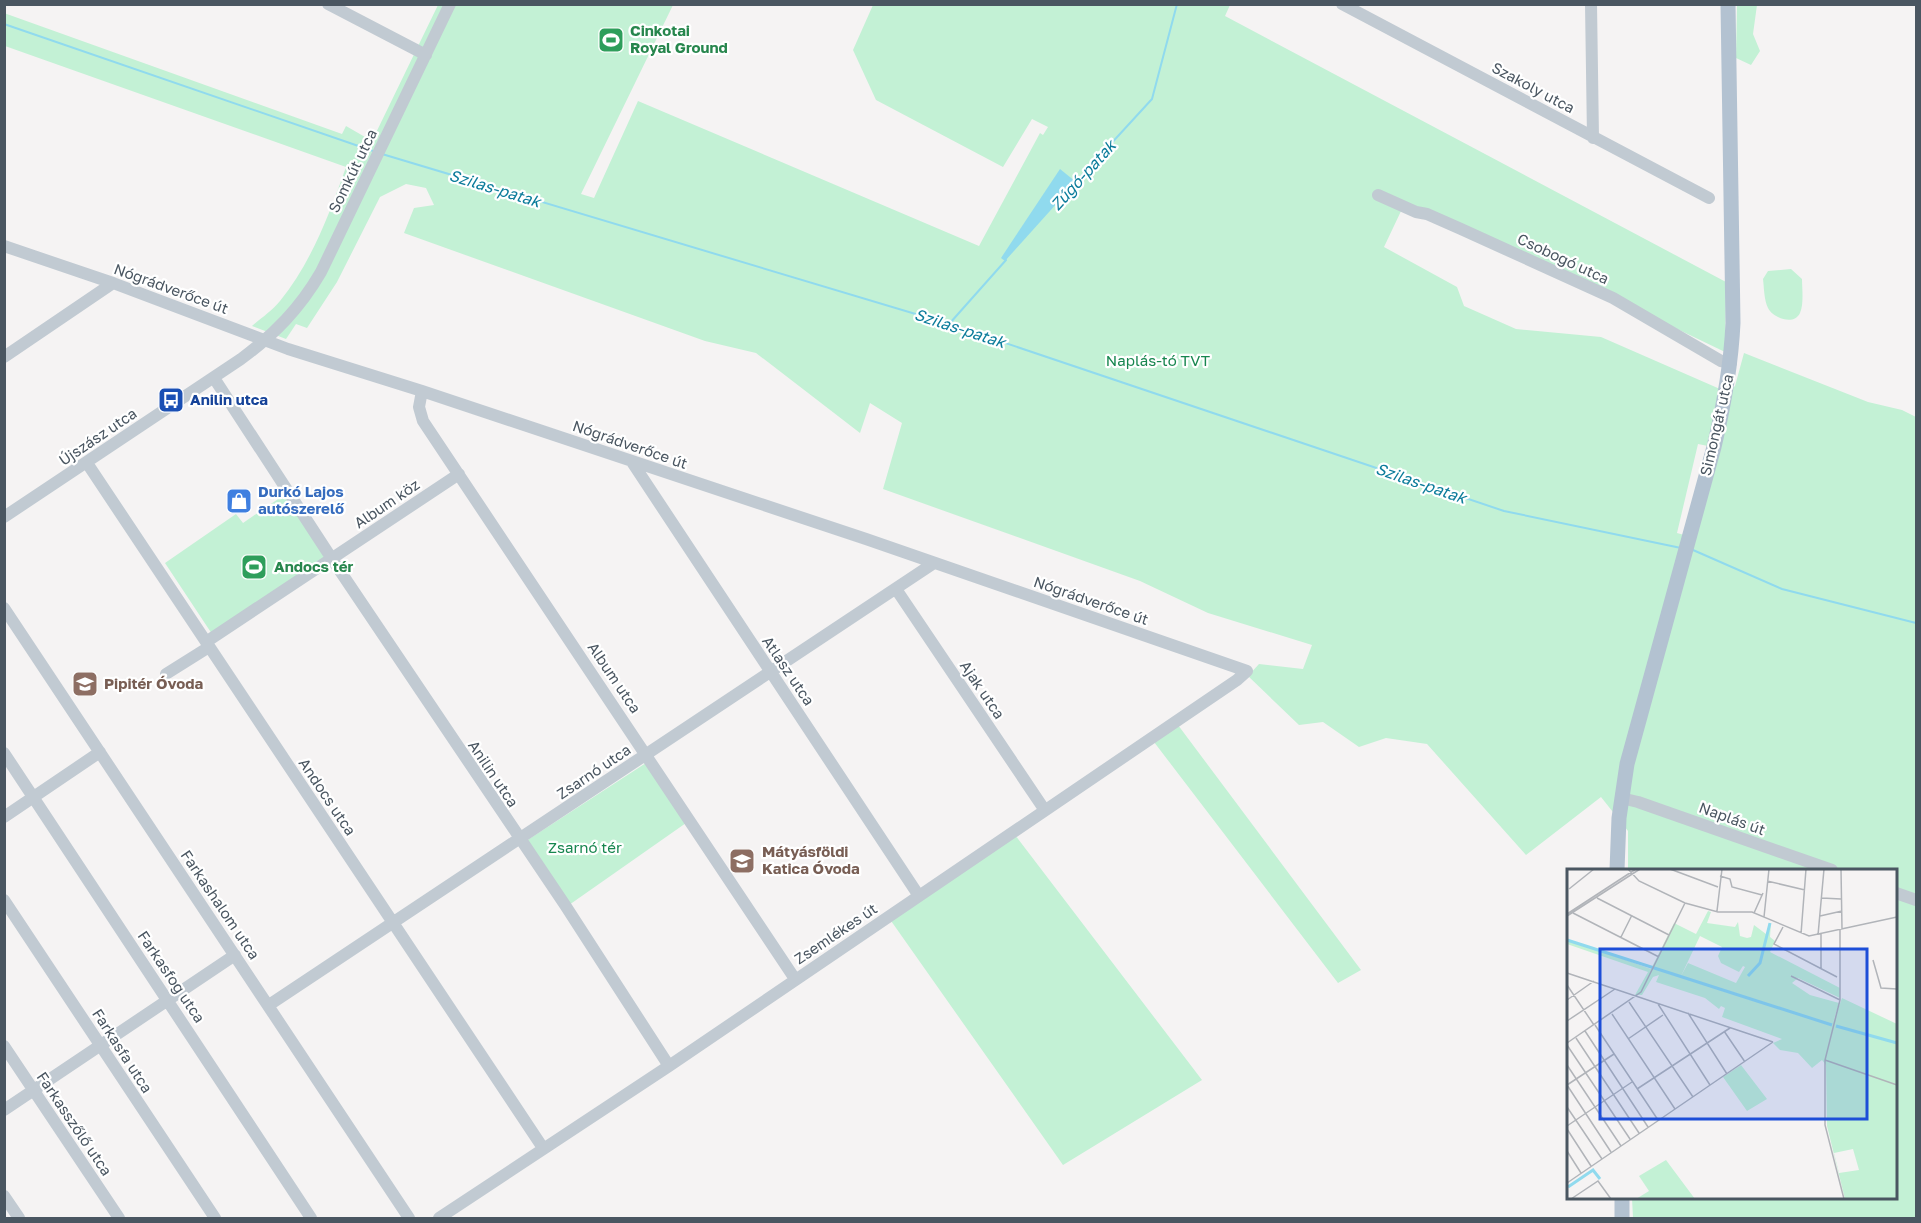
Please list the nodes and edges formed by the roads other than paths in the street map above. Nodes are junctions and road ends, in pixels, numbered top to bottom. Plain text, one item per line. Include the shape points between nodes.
1 (328, 4) edge
2 (450, 4) edge
3 (1342, 4) edge
4 (1591, 4) edge
5 (1728, 4) edge
6 (426, 55) junction
7 (1593, 138) junction
8 (1378, 195) dead end
9 (1710, 198) dead end
10 (4, 246) edge
11 (113, 283) junction
12 (267, 340) junction
13 (4, 357) edge
14 (1731, 363) junction
15 (214, 378) junction
16 (422, 391) junction
17 (632, 462) junction
18 (87, 463) junction
19 (459, 474) junction
20 (4, 517) edge
21 (332, 559) junction
22 (934, 563) junction
23 (896, 589) junction
24 (4, 608) edge
25 (208, 645) junction
26 (1247, 670) joint
27 (771, 672) junction
28 (166, 674) dead end
29 (100, 752) junction
30 (4, 753) edge
31 (647, 755) junction
32 (33, 798) junction
33 (1621, 798) junction
34 (1044, 809) junction
35 (4, 817) edge
36 (519, 840) junction
37 (1617, 869) edge
38 (1829, 869) edge
39 (1897, 893) edge
40 (919, 896) junction
41 (4, 900) edge
42 (1917, 900) edge
43 (393, 923) junction
44 (235, 955) junction
45 (795, 979) junction
46 (168, 1000) junction
47 (269, 1005) junction
48 (100, 1045) junction
49 (4, 1046) edge
50 (669, 1066) junction
51 (34, 1090) junction
52 (4, 1110) edge
53 (543, 1148) junction
54 (4, 1196) edge
55 (1622, 1199) edge
56 (19, 1218) edge
57 (119, 1218) edge
58 (215, 1218) edge
59 (311, 1218) edge
60 (409, 1218) edge
61 (439, 1218) edge
62 (1622, 1218) edge

1 - 6 street
2 - 6 street, Somkút utca
3 - 7 street, Szakoly utca
4 - 7 street
5 - 14 main road, Simongát utca
6 - 12 street, Somkút utca via 309,294
7 - 9 street, Szakoly utca
8 - 14 street, Csobogó utca via 1613,298 1721,361
10 - 11 street, Nógrádverőce út
11 - 12 street, Nógrádverőce út
11 - 13 street
12 - 15 street, Újszász utca
12 - 16 street, Nógrádverőce út
14 - 33 main road, Simongát utca via 1714,447 1634,734
15 - 18 street, Újszász utca
15 - 21 street, Anilin utca
16 - 17 street, Nógrádverőce út
16 - 19 street, Album utca via 420,414
17 - 22 street, Nógrádverőce út
17 - 27 street, Atlasz utca
18 - 20 street, Újszász utca
18 - 25 street, Andocs utca
19 - 21 street, Album köz
19 - 31 street, Album utca
21 - 25 street
21 - 36 street, Anilin utca
22 - 23 street, Zsarnó utca
22 - 26 street, Nógrádverőce út
23 - 27 street, Zsarnó utca
23 - 34 street, Ajak utca
24 - 29 street, Farkashalom utca
25 - 28 street
25 - 43 street, Andocs utca
26 - 34 street, Zsemlékes út
27 - 31 street, Zsarnó utca
27 - 40 street, Atlasz utca
29 - 32 street
29 - 44 street, Farkashalom utca
30 - 32 street, Farkasfog utca
31 - 36 street, Zsarnó utca
31 - 45 street, Album utca
32 - 35 street
32 - 46 street, Farkasfog utca
33 - 37 main road, Simongát utca
33 - 38 street, Naplás út
34 - 40 street, Zsemlékes út
36 - 43 street, Zsarnó utca
36 - 50 street, Anilin utca
39 - 42 street
40 - 45 street, Zsemlékes út
41 - 48 street, Farkasfa utca
43 - 47 street, Zsarnó utca
43 - 53 street, Andocs utca
44 - 46 street
44 - 47 street, Farkashalom utca
45 - 50 street, Zsemlékes út
46 - 48 street
46 - 59 street, Farkasfog utca
47 - 60 street, Farkashalom utca
48 - 51 street
48 - 58 street, Farkasfa utca
49 - 51 street, Farkasszőlő utca
50 - 53 street, Zsemlékes út
51 - 52 street
51 - 57 street, Farkasszőlő utca
53 - 61 street, Zsemlékes út
54 - 56 street
55 - 62 main road

